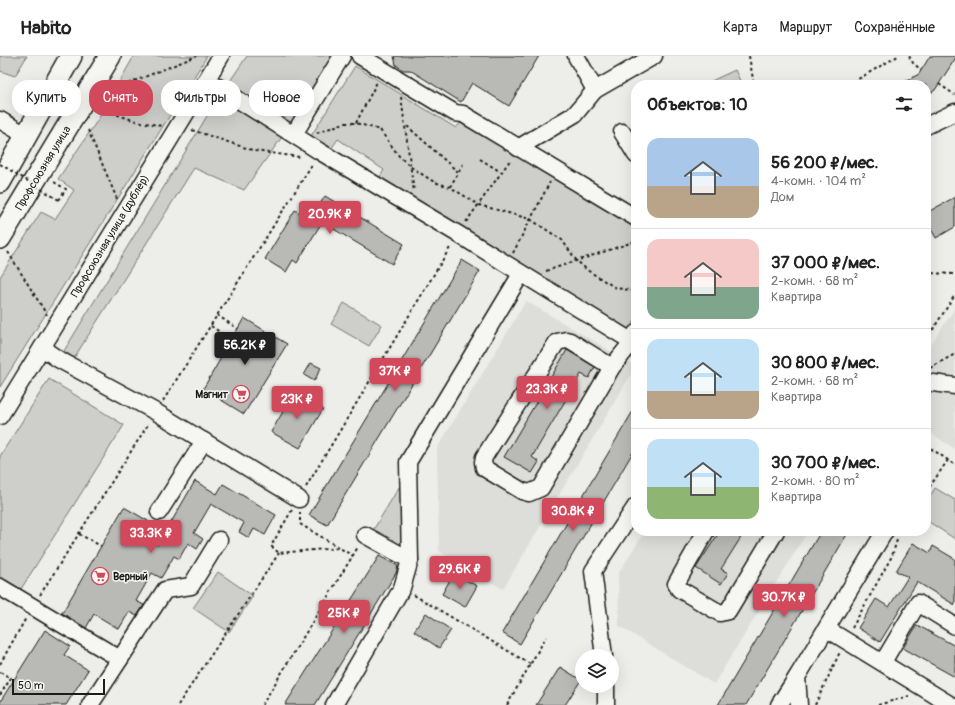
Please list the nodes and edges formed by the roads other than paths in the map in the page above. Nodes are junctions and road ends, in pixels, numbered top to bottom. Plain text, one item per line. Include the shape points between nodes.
1 (71, 56) edge
2 (110, 56) edge
3 (221, 56) edge
4 (342, 56) edge
5 (360, 56) edge
6 (576, 56) edge
7 (654, 56) edge
8 (380, 64) edge
9 (207, 80) edge
10 (595, 90) junction
11 (241, 101) edge
12 (955, 112) edge
13 (180, 116) edge
14 (0, 120) edge
15 (931, 124) edge
16 (622, 132) dead end
17 (27, 136) junction
18 (298, 137) junction
19 (631, 147) edge
20 (518, 148) junction
21 (0, 182) edge
22 (631, 215) edge
23 (4, 245) edge
24 (525, 276) junction
25 (631, 338) edge
26 (631, 345) edge
27 (42, 348) junction
28 (612, 367) junction
29 (931, 383) edge
30 (955, 386) edge
31 (0, 416) edge
32 (204, 441) junction
33 (299, 499) road end
34 (159, 512) dead end
35 (631, 514) edge
36 (365, 535) road end
37 (703, 536) edge
38 (773, 536) edge
39 (891, 536) edge
40 (219, 540) dead end
41 (410, 560) junction
42 (0, 587) edge
43 (955, 626) edge
44 (827, 629) junction
45 (603, 649) edge
46 (120, 659) junction
47 (883, 662) junction
48 (797, 677) junction
49 (606, 693) edge
50 (90, 705) edge
51 (334, 705) edge
52 (606, 705) edge
53 (779, 705) edge
54 (799, 705) edge
55 (951, 705) edge

1 - 17 main road
2 - 23 main road, Профсоюзная улица
3 - 9 street, Профсоюзная улица (дублёр)
4 - 18 street
5 - 8 street
6 - 10 street
7 - 10 street
8 - 20 street via 398,79 455,113 463,114
10 - 20 street via 575,114
11 - 18 street
12 - 15 street
13 - 27 street, Профсоюзная улица (дублёр)
14 - 17 street
16 - 19 street
17 - 21 main road
18 - 24 street
20 - 22 street
24 - 25 street
24 - 41 street via 408,462
26 - 28 street
27 - 31 street, Профсоюзная улица (дублёр)
27 - 32 street
28 - 28 street via 541,488 529,493 522,491 484,468 484,457 557,342 570,341
29 - 30 street
32 - 33 street
32 - 34 street
35 - 45 street via 593,571
36 - 41 street
37 - 38 street via 676,584 679,589 724,613 728,611
39 - 44 street
40 - 46 street via 191,586 165,590
41 - 51 street via 402,588
42 - 46 street
43 - 47 street via 918,603
44 - 47 street
44 - 48 street
46 - 50 street
47 - 55 street
48 - 53 street
48 - 54 street
49 - 52 street

